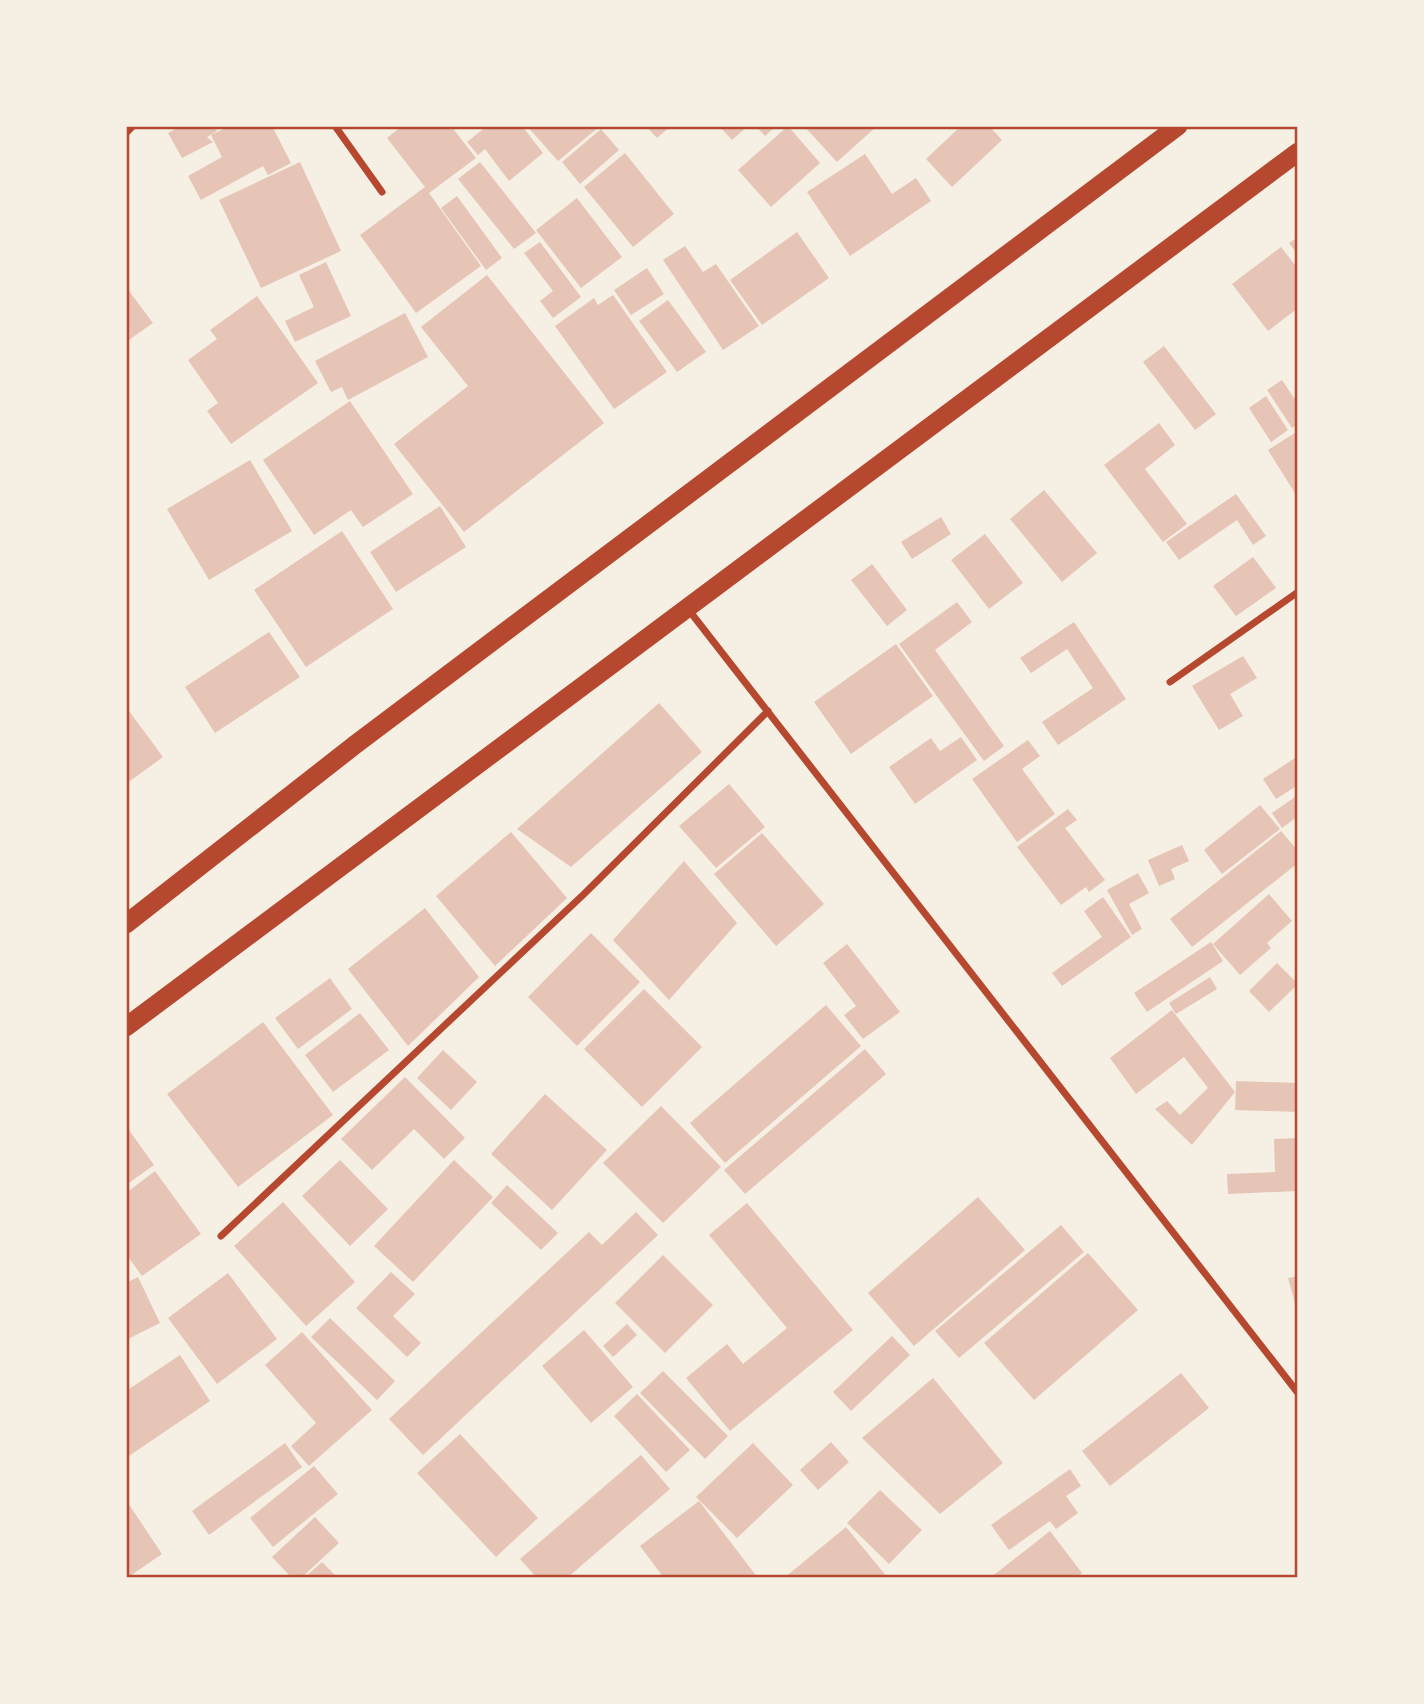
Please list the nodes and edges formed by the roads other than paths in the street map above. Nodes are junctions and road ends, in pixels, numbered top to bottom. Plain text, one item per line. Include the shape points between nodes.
1 (133, 126) edge
2 (335, 126) edge
3 (1178, 126) edge
4 (126, 133) edge
5 (1298, 152) edge
6 (382, 192) dead end
7 (1298, 592) edge
8 (688, 609) junction
9 (1170, 682) dead end
10 (768, 711) junction
11 (126, 923) edge
12 (126, 1027) edge
13 (221, 1236) dead end
14 (1298, 1394) edge

1 - 4 street
2 - 6 street
3 - 11 highway via 356,744
5 - 8 highway
7 - 9 street
8 - 10 street
8 - 12 highway
10 - 13 street via 584,894
10 - 14 street

